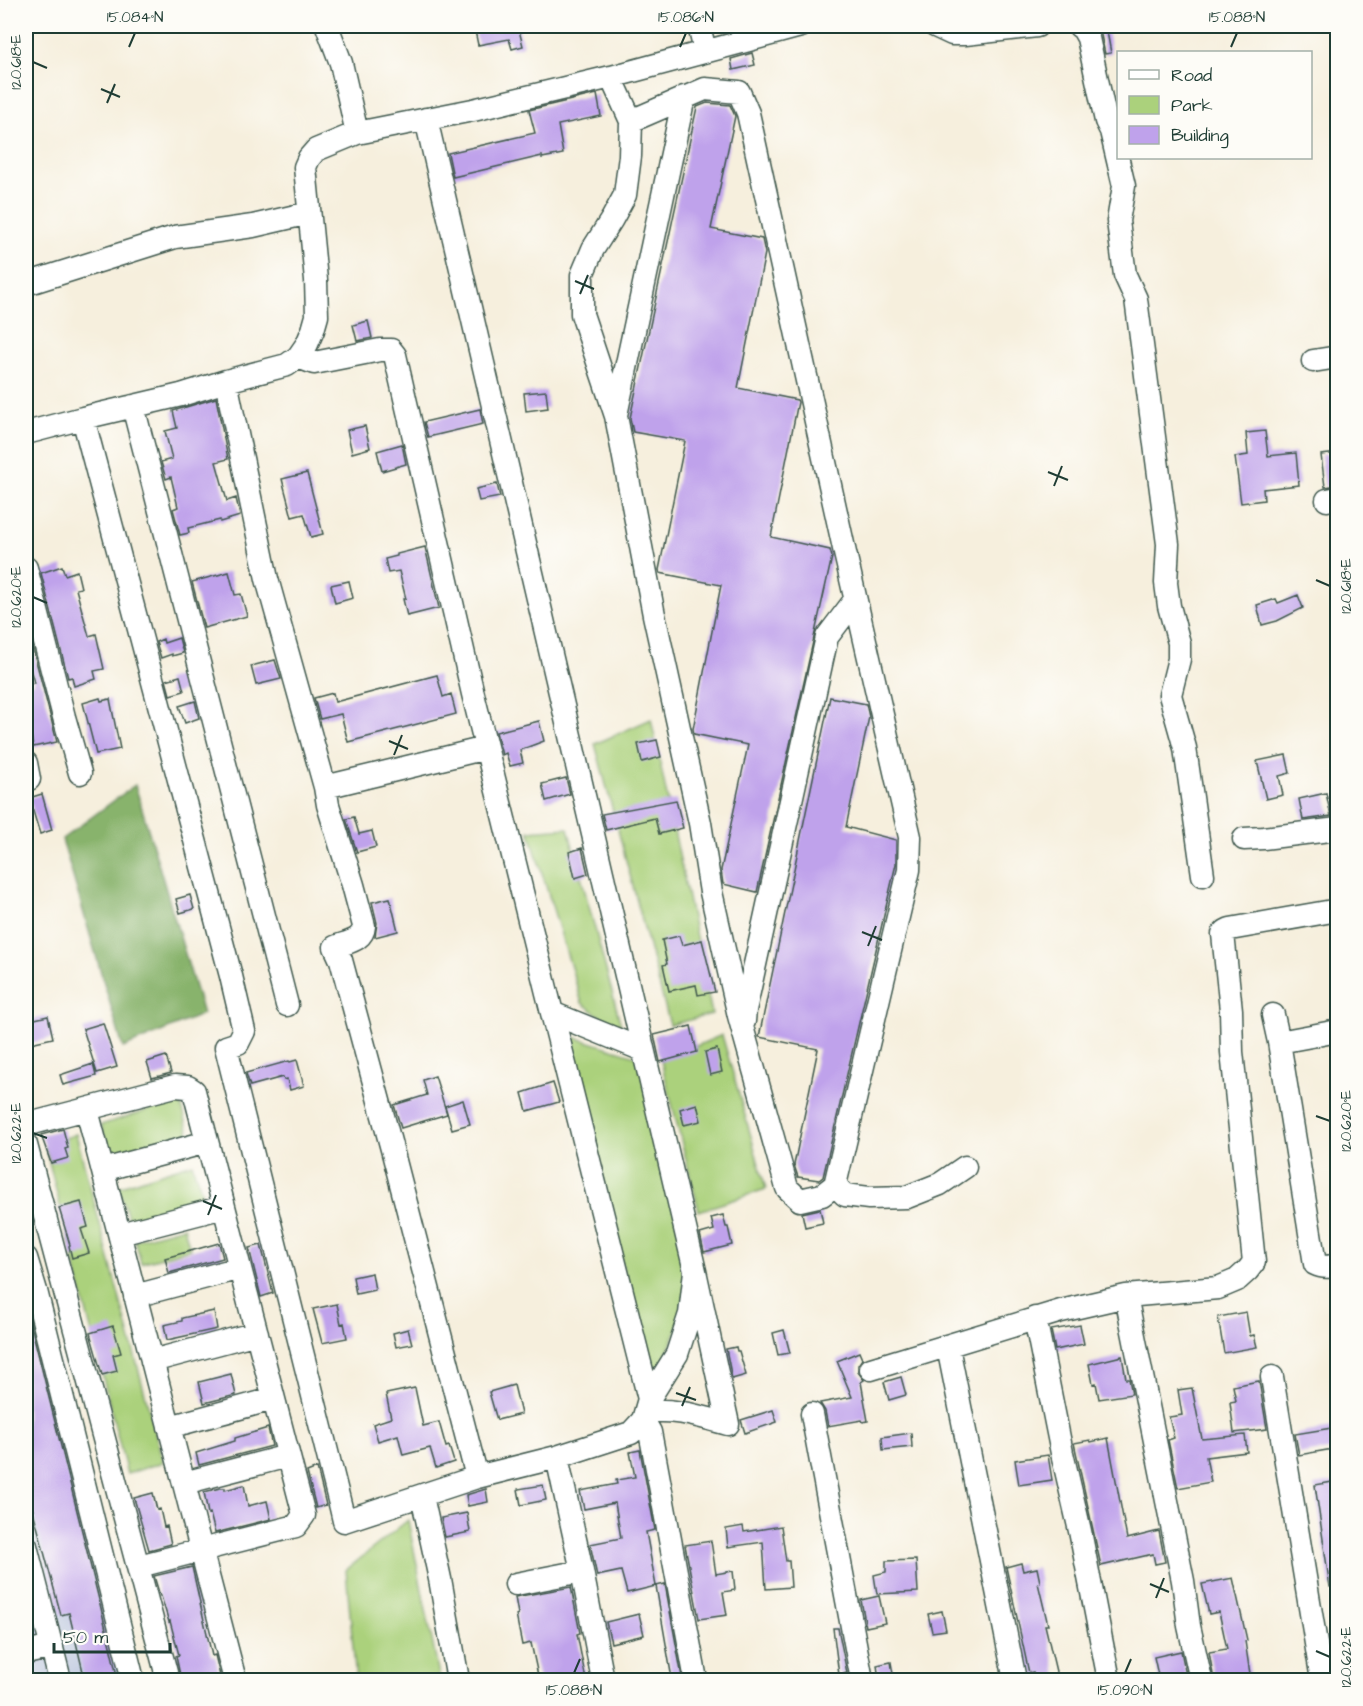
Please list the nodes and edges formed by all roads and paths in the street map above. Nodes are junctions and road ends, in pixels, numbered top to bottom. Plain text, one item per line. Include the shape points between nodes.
1 (327, 26) edge
2 (699, 26) edge
3 (801, 26) edge
4 (934, 26) edge
5 (1037, 26) edge
6 (1079, 26) edge
7 (765, 30) edge
8 (705, 51) junction
9 (611, 77) junction
10 (684, 97) junction
11 (426, 119) junction
12 (631, 121) junction
13 (357, 132) junction
14 (1117, 156) edge
15 (1118, 159) edge
16 (309, 213) junction
17 (26, 284) edge
18 (298, 357) junction
19 (1338, 357) edge
20 (1313, 361) dead end
21 (226, 381) junction
22 (133, 406) junction
23 (616, 416) junction
24 (83, 418) junction
25 (26, 433) edge
26 (26, 568) edge
27 (855, 600) junction
28 (486, 748) junction
29 (80, 773) dead end
30 (325, 787) junction
31 (1338, 829) edge
32 (1244, 839) dead end
33 (1203, 875) dead end
34 (1338, 910) edge
35 (287, 1005) dead end
36 (552, 1013) junction
37 (1273, 1015) dead end
38 (743, 1031) junction
39 (1338, 1031) edge
40 (1279, 1042) junction
41 (643, 1050) junction
42 (87, 1110) junction
43 (26, 1129) edge
44 (207, 1142) junction
45 (26, 1145) edge
46 (965, 1167) dead end
47 (103, 1170) junction
48 (835, 1185) junction
49 (224, 1207) junction
50 (120, 1234) junction
51 (26, 1258) edge
52 (1338, 1265) edge
53 (240, 1268) junction
54 (695, 1271) junction
55 (135, 1296) junction
56 (1126, 1296) junction
57 (1035, 1318) junction
58 (257, 1334) junction
59 (948, 1347) junction
60 (152, 1361) junction
61 (871, 1369) dead end
62 (1272, 1377) dead end
63 (273, 1399) junction
64 (646, 1410) junction
65 (812, 1414) dead end
66 (169, 1427) junction
67 (288, 1456) junction
68 (557, 1457) junction
69 (477, 1477) junction
70 (184, 1483) junction
71 (422, 1496) junction
72 (26, 1546) edge
73 (201, 1549) junction
74 (139, 1566) junction
75 (582, 1571) junction
76 (516, 1584) dead end
77 (52, 1647) junction
78 (26, 1653) edge
79 (60, 1680) edge
80 (134, 1680) edge
81 (168, 1680) edge
82 (235, 1680) edge
83 (458, 1680) edge
84 (603, 1680) edge
85 (696, 1680) edge
86 (862, 1680) edge
87 (1015, 1680) edge
88 (1109, 1680) edge
89 (1201, 1680) edge
90 (1322, 1680) edge

1 - 13 street via 341,63
2 - 8 street
3 - 7 street
4 - 5 street via 952,34
6 - 14 street via 1088,38
7 - 8 street
8 - 9 street
9 - 11 street
9 - 12 street
10 - 12 street
10 - 23 street
10 - 27 street via 705,89 739,92 748,113
11 - 13 street
11 - 41 street
12 - 23 street via 625,195 582,275 582,314
13 - 16 street via 316,150 309,158 305,167
15 - 33 street via 1124,186 1119,232 1125,275 1136,299 1168,544 1166,583 1179,643 1170,695 1185,748
16 - 17 street via 175,237
16 - 18 street via 317,316 314,330
18 - 21 street via 287,365
18 - 28 street via 314,363 380,350 391,350 395,355
19 - 20 street
21 - 22 street
21 - 30 street via 267,579
22 - 24 street
22 - 35 street
23 - 38 street via 711,892
24 - 25 street
24 - 71 street via 234,987 244,1031 238,1043 226,1047 344,1521
26 - 29 street
27 - 38 street via 827,637
27 - 48 street via 910,837 909,870
28 - 30 street
28 - 36 street
30 - 69 street via 364,926 359,938 335,947
31 - 32 street
34 - 56 street via 1230,929 1223,934 1254,1262 1237,1280 1218,1288
36 - 41 street
36 - 64 street
37 - 40 street
38 - 48 street via 787,1188 800,1200 822,1195
39 - 40 street
40 - 52 street via 1316,1264
41 - 54 street
42 - 43 street via 29,1124
42 - 44 street via 175,1086 188,1087 194,1091
42 - 47 street
44 - 47 street
44 - 49 street
45 - 74 street
46 - 48 street via 940,1184 907,1197 845,1195
47 - 50 street
49 - 50 street
49 - 53 street
50 - 55 street
51 - 80 street
53 - 55 street
53 - 58 street
54 - 64 street via 690,1314 677,1354
54 - 64 street via 728,1424 688,1413
55 - 60 street
56 - 57 street
56 - 89 street
57 - 59 street
57 - 88 street
58 - 60 street
58 - 63 street
59 - 61 street
59 - 87 street
60 - 66 street
62 - 90 street
63 - 66 street
63 - 67 street
64 - 68 street via 631,1433
64 - 85 street
65 - 86 street
66 - 70 street
67 - 70 street
67 - 73 street via 303,1515 296,1526
68 - 69 street
68 - 75 street
69 - 71 street
70 - 73 street
71 - 83 street
72 - 77 street
73 - 74 street
73 - 82 street
74 - 81 street
75 - 76 street
75 - 84 street
77 - 78 street
77 - 79 street

